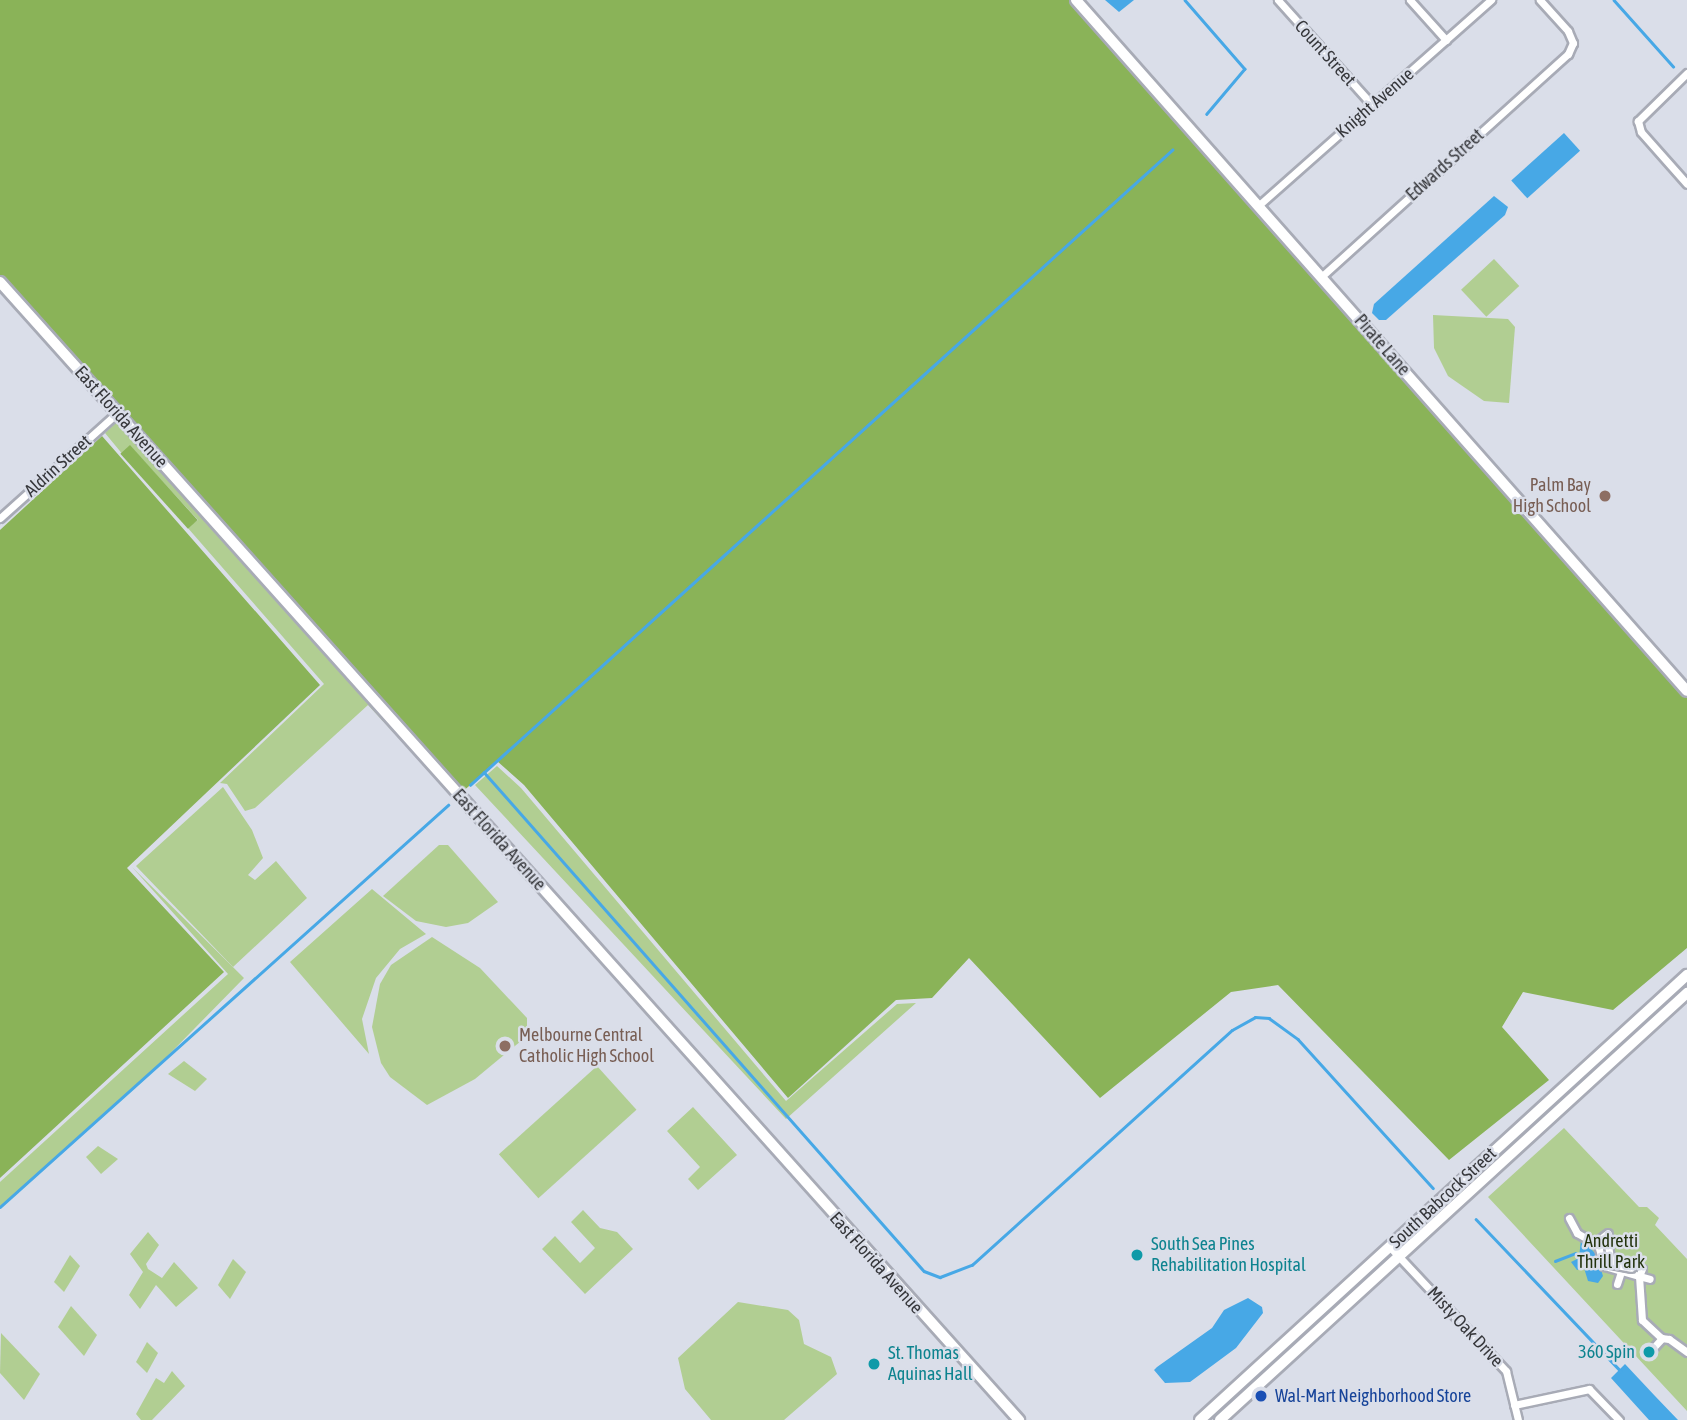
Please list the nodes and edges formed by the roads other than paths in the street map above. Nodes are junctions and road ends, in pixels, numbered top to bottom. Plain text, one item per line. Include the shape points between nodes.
1 (1076, 0) edge
2 (1278, 0) edge
3 (1410, 0) edge
4 (1491, 0) edge
5 (1540, 0) edge
6 (1446, 40) junction
7 (1687, 73) edge
8 (1373, 106) junction
9 (1687, 184) edge
10 (1259, 205) junction
11 (1321, 276) junction
12 (1, 286) edge
13 (117, 413) junction
14 (0, 518) edge
15 (1687, 691) edge
16 (1687, 975) edge
17 (1687, 993) edge
18 (1569, 1218) dead end
19 (1608, 1233) dead end
20 (1595, 1243) junction
21 (1608, 1245) dead end
22 (1390, 1247) junction
23 (1401, 1257) junction
24 (1647, 1260) dead end
25 (1626, 1269) junction
26 (1642, 1271) junction
27 (1650, 1279) dead end
28 (1617, 1284) dead end
29 (1662, 1338) junction
30 (1657, 1348) dead end
31 (1687, 1352) edge
32 (1514, 1405) junction
33 (1017, 1420) edge
34 (1200, 1420) edge
35 (1220, 1420) edge
36 (1518, 1420) edge
37 (1619, 1420) edge

1 - 10 street, Pirate Lane
2 - 8 street, Count Street
3 - 6 street
4 - 6 street, Knight Avenue
5 - 11 street, Edwards Street via 1568,31 1573,43 1568,54
6 - 8 street, Knight Avenue
7 - 9 street via 1638,121 1641,132
8 - 10 street, Knight Avenue
10 - 11 street, Pirate Lane
11 - 15 street, Pirate Lane
12 - 13 street, East Florida Avenue
13 - 14 street, Aldrin Street
13 - 33 street, East Florida Avenue
16 - 22 street, South Babcock Street
17 - 23 street, South Babcock Street
18 - 20 street via 1579,1236
19 - 20 street
20 - 25 street via 1604,1266
21 - 25 street, bridge via 1611,1264
22 - 23 street, Misty Oak Drive
22 - 34 street, South Babcock Street
23 - 32 street, Misty Oak Drive via 1506,1371
23 - 35 street, South Babcock Street
24 - 26 street
25 - 26 street
25 - 28 street
26 - 27 street
26 - 29 street via 1642,1320
29 - 30 street
29 - 31 street
32 - 36 street, Misty Oak Drive
32 - 37 street via 1588,1389

